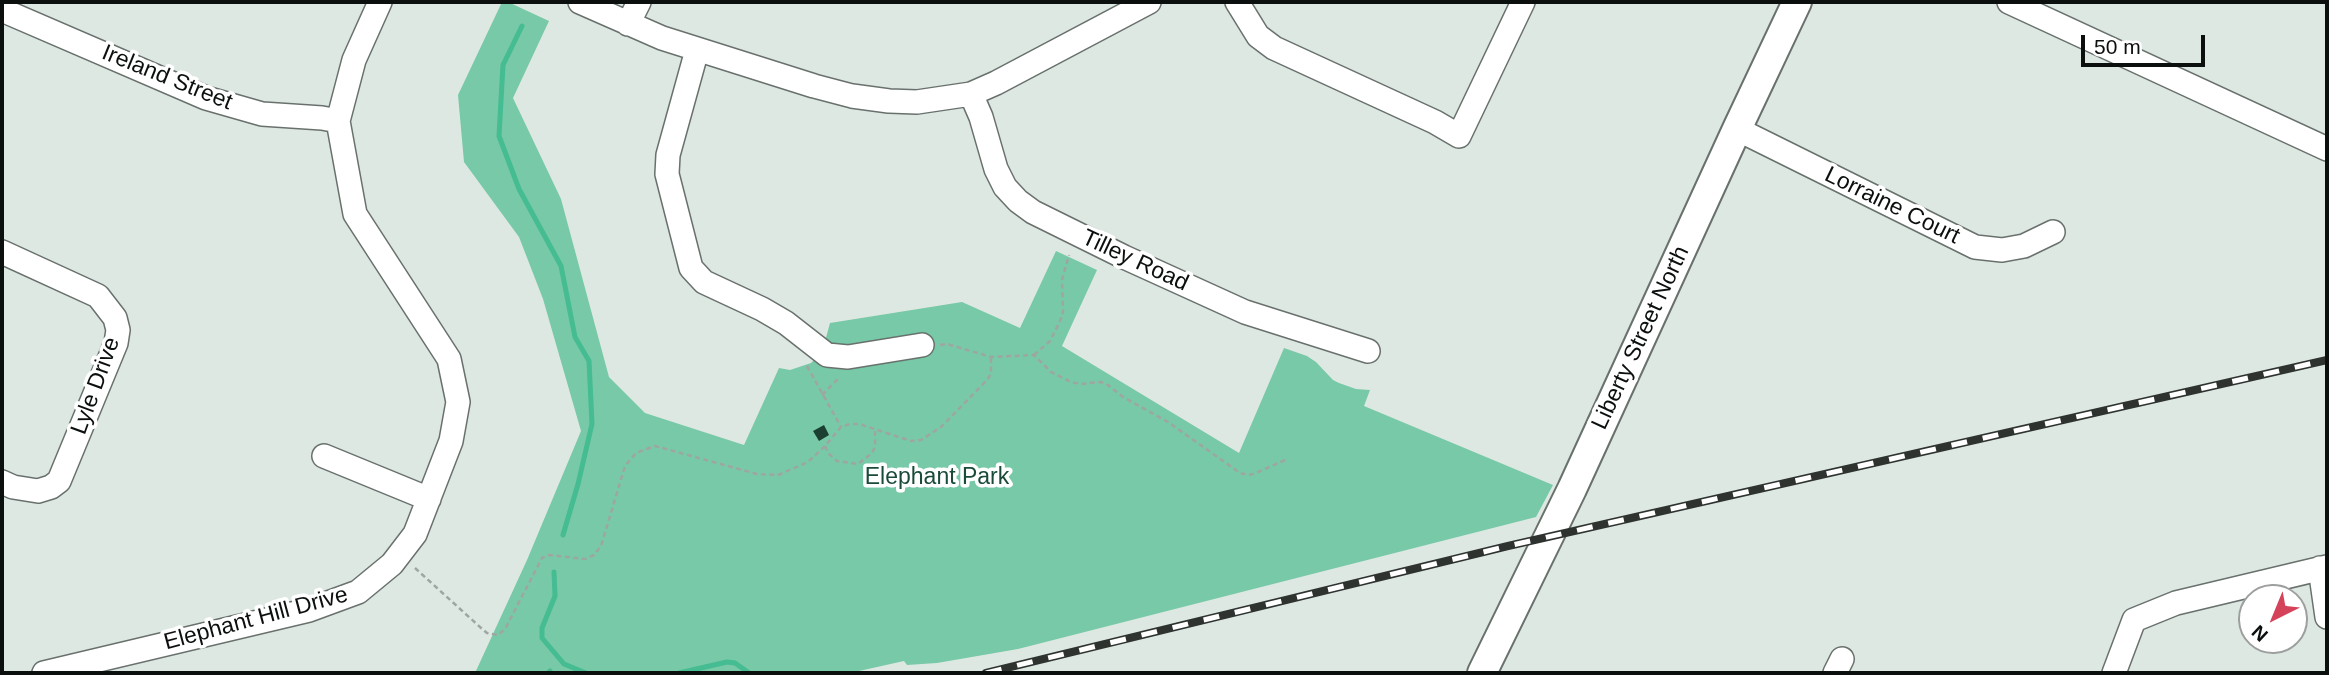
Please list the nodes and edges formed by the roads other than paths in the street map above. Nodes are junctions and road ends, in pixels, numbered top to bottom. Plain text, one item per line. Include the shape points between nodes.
1 (380, 2) edge
2 (580, 2) edge
3 (639, 2) edge
4 (1149, 2) edge
5 (1237, 2) edge
6 (1523, 2) edge
7 (1797, 2) edge
8 (2009, 2) edge
9 (2, 10) edge
10 (628, 24) junction
11 (697, 50) junction
12 (971, 94) junction
13 (338, 121) junction
14 (1737, 129) junction
15 (2327, 149) edge
16 (2053, 232) dead end
17 (2, 252) edge
18 (922, 345) road end
19 (1368, 351) dead end
20 (324, 456) dead end
21 (2, 482) edge
22 (429, 499) junction
23 (2324, 568) edge
24 (2327, 617) edge
25 (44, 673) edge
26 (1482, 673) edge
27 (2114, 673) edge

1 - 13 street, Elephant Hill Drive via 354,60
2 - 10 street
3 - 10 street
4 - 12 street
5 - 6 street via 1258,36 1274,48 1460,136
7 - 14 main road, Liberty Street North
8 - 15 street
9 - 13 street, Ireland Street via 206,98 262,114
10 - 11 street
11 - 12 street via 852,96 917,102
11 - 18 street via 667,174 691,268 704,282 786,323 827,355 848,358
12 - 19 street, Tilley Road via 1005,187 1033,212 1245,312
13 - 22 street, Elephant Hill Drive via 355,214 449,359 458,402 451,441
14 - 16 street, Lorraine Court via 1975,247 2002,250 2024,246
14 - 26 main road, Liberty Street North
17 - 21 street, Lyle Drive via 98,296 116,318 118,330 60,481 38,491
20 - 22 street
22 - 25 street, Elephant Hill Drive via 415,534 400,554 358,592 309,610
23 - 24 street
23 - 27 street via 2176,603 2134,620

